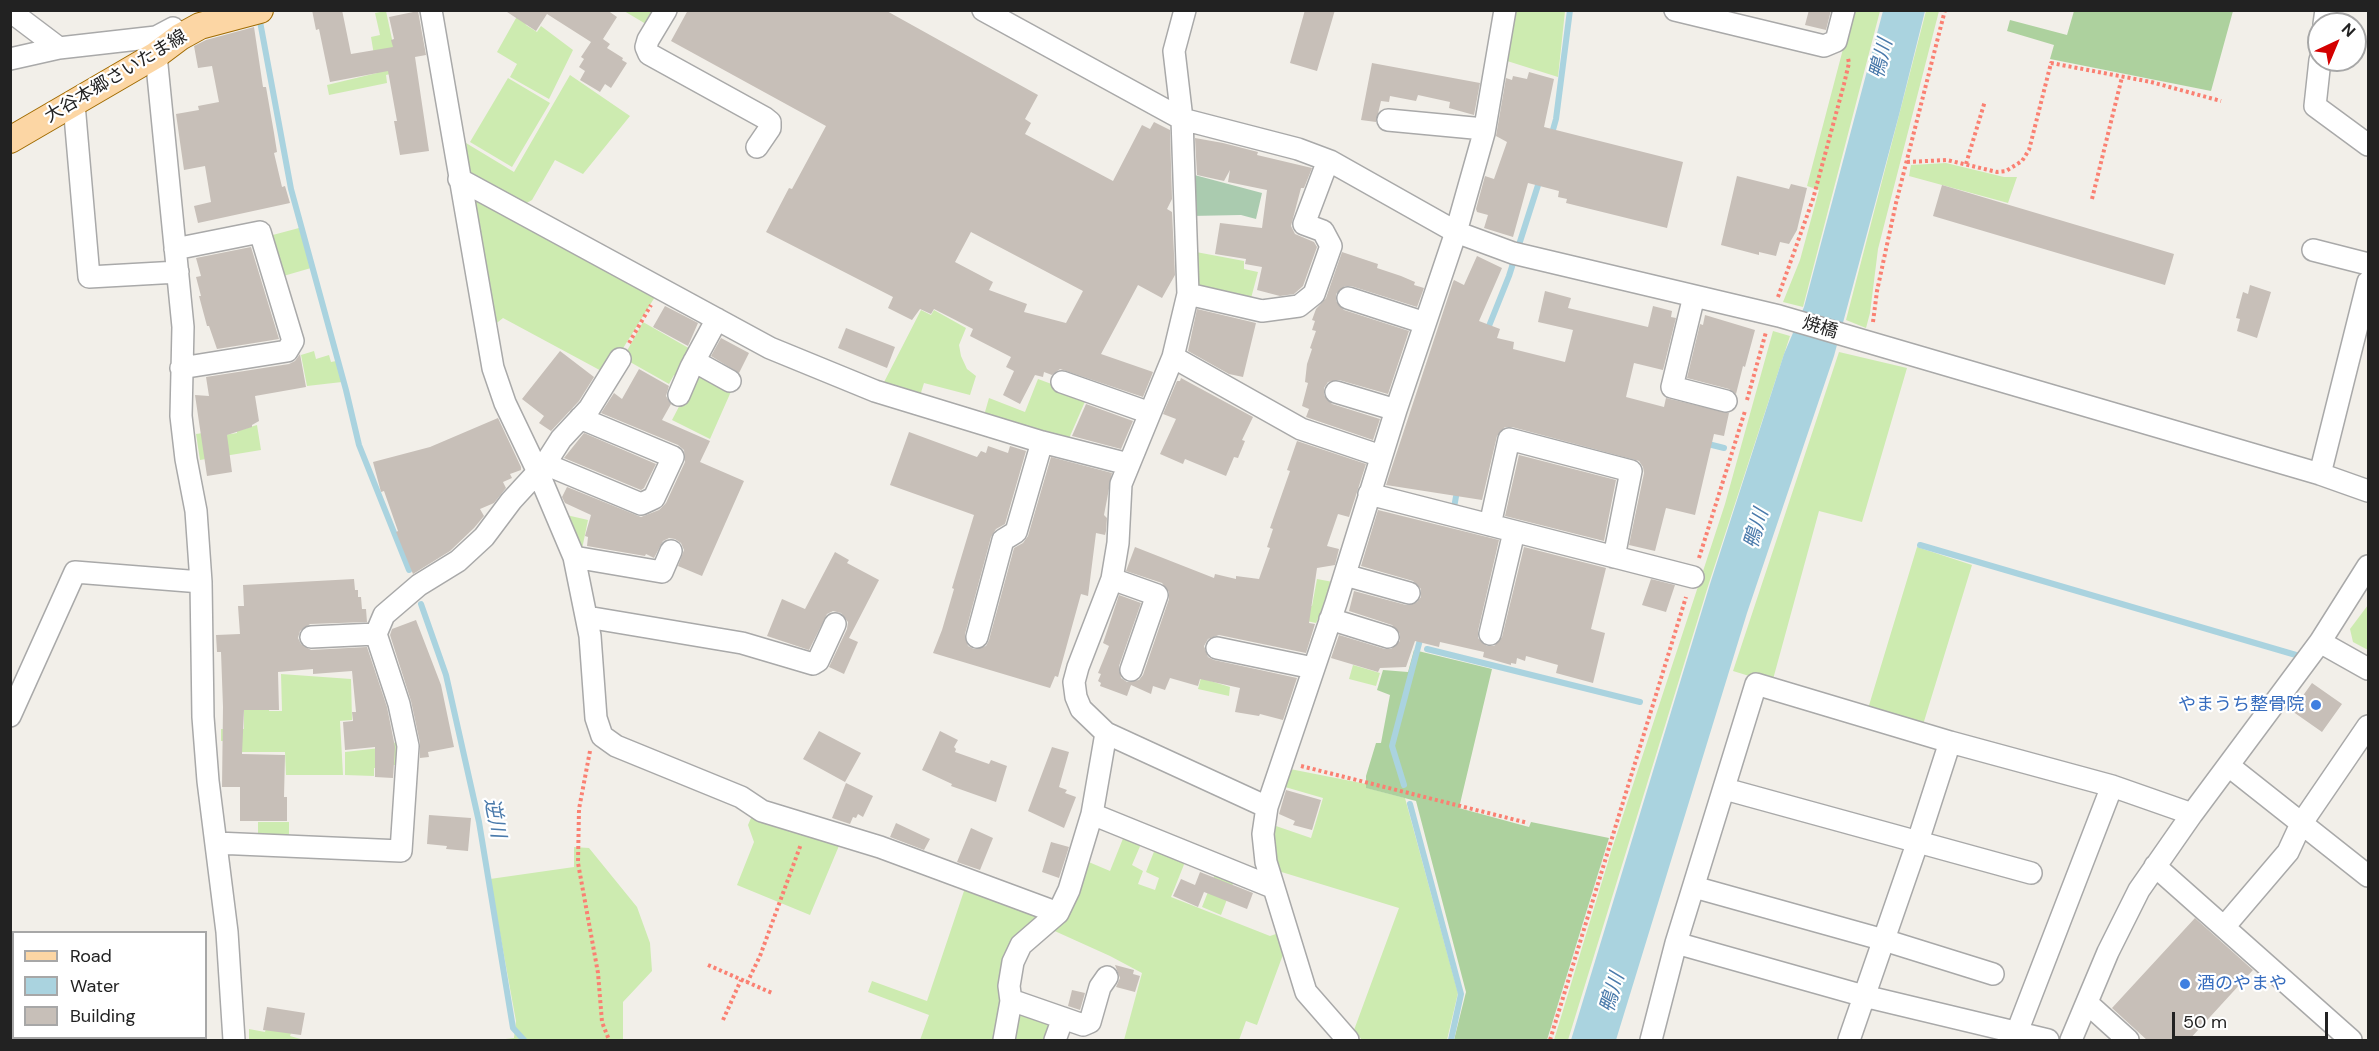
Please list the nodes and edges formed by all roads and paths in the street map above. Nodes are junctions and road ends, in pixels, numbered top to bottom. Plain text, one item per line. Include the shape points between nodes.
1 (431, 10) edge
2 (666, 10) edge
3 (983, 10) edge
4 (1185, 10) edge
5 (1505, 10) edge
6 (1675, 10) edge
7 (1844, 10) edge
8 (1945, 10) edge
9 (10, 11) edge
10 (252, 13) edge
11 (1742, 18) edge
12 (177, 25) edge
13 (1836, 41) junction
14 (59, 48) junction
15 (156, 55) junction
16 (10, 59) edge
17 (2319, 72) edge
18 (2122, 77) junction
19 (1985, 101) dead end
20 (2221, 101) dead end
21 (74, 104) junction
22 (1182, 119) junction
23 (1388, 120) dead end
24 (1484, 129) junction
25 (10, 140) edge
26 (2368, 145) edge
27 (758, 147) dead end
28 (1330, 161) junction
29 (1906, 162) junction
30 (1966, 164) junction
31 (459, 178) junction
32 (2092, 199) dead end
33 (1456, 231) junction
34 (175, 249) junction
35 (2313, 250) dead end
36 (2368, 264) edge
37 (178, 272) junction
38 (2368, 282) edge
39 (663, 290) junction
40 (1188, 294) junction
41 (1694, 296) junction
42 (1348, 298) dead end
43 (1775, 315) junction
44 (717, 319) junction
45 (1425, 323) junction
46 (1865, 341) junction
47 (1173, 357) junction
48 (620, 359) joint
49 (694, 361) junction
50 (181, 368) junction
51 (730, 381) dead end
52 (1062, 382) dead end
53 (1336, 392) dead end
54 (679, 395) dead end
55 (1726, 401) dead end
56 (1396, 410) junction
57 (1150, 413) junction
58 (580, 418) junction
59 (1042, 442) junction
60 (1381, 456) junction
61 (1128, 464) junction
62 (542, 468) junction
63 (2320, 474) junction
64 (2368, 491) edge
65 (1369, 494) junction
66 (1490, 525) junction
67 (1514, 532) junction
68 (671, 551) dead end
69 (574, 557) junction
70 (1614, 557) junction
71 (2368, 566) edge
72 (1345, 575) junction
73 (1692, 577) junction
74 (1112, 579) junction
75 (201, 582) junction
76 (1409, 593) dead end
77 (587, 618) junction
78 (1330, 619) junction
79 (835, 624) dead end
80 (376, 634) junction
81 (1490, 634) dead end
82 (311, 637) dead end
83 (977, 637) dead end
84 (1388, 637) dead end
85 (2320, 642) junction
86 (1217, 648) dead end
87 (1313, 668) junction
88 (2368, 669) edge
89 (1131, 670) dead end
90 (10, 716) edge
91 (2368, 726) edge
92 (599, 729) junction
93 (1106, 733) junction
94 (1950, 742) junction
95 (1283, 761) junction
96 (2229, 766) junction
97 (2112, 786) junction
98 (1725, 789) junction
99 (1267, 807) junction
100 (1092, 814) junction
101 (2192, 814) junction
102 (1528, 823) dead end
103 (2301, 824) junction
104 (807, 826) junction
105 (1918, 841) junction
106 (216, 843) junction
107 (2155, 866) junction
108 (2031, 873) dead end
109 (2368, 876) edge
110 (1272, 887) junction
111 (1694, 887) junction
112 (1058, 913) junction
113 (2224, 927) junction
114 (1884, 940) junction
115 (1676, 943) junction
116 (708, 965) dead end
117 (1993, 974) dead end
118 (1107, 977) dead end
119 (741, 980) junction
120 (747, 982) junction
121 (772, 993) dead end
122 (1864, 996) junction
123 (1011, 1000) junction
124 (2087, 1003) junction
125 (1063, 1018) junction
126 (723, 1020) dead end
127 (2017, 1032) junction
128 (234, 1041) edge
129 (609, 1041) edge
130 (1004, 1041) edge
131 (1055, 1041) edge
132 (1348, 1041) edge
133 (1550, 1041) edge
134 (1651, 1041) edge
135 (1849, 1041) edge
136 (2048, 1041) edge
137 (2071, 1041) edge
138 (2128, 1041) edge
139 (2351, 1041) edge

1 - 31 street
2 - 27 street via 648,40 649,54 770,122
3 - 22 street, 焼橋
4 - 22 street via 1174,51
5 - 24 street
6 - 11 street
7 - 13 street
8 - 29 path
9 - 14 street
10 - 12 main road, 大谷本郷さいたま線 via 200,26
11 - 13 street via 1824,46
12 - 14 street via 156,37
12 - 15 main road, 大谷本郷さいたま線
13 - 43 path via 1846,51 1849,63 1814,199
14 - 16 street
15 - 21 main road, 大谷本郷さいたま線
15 - 34 street
17 - 26 street via 2315,106
18 - 20 path
18 - 30 path via 2051,63 2029,150 2022,161 1997,172
18 - 32 path
19 - 30 path
21 - 25 main road, 大谷本郷さいたま線
21 - 37 street via 89,277
22 - 28 street, 焼橋
22 - 40 street
23 - 24 street
24 - 33 street
28 - 33 street, 焼橋
28 - 40 street via 1304,224 1323,231 1331,246 1314,294 1299,306 1262,311
29 - 30 path via 1947,160
29 - 46 path via 1877,291 1872,333
31 - 39 street
31 - 62 street via 493,368 505,403
33 - 41 street, 焼橋 via 1520,255
33 - 45 street
34 - 37 street
34 - 50 street via 260,232 292,341 287,351
35 - 36 street
37 - 50 street via 183,327
38 - 63 street
39 - 44 street
39 - 48 path
40 - 47 street
41 - 43 street, 焼橋
41 - 55 street via 1672,387
42 - 45 street
43 - 46 street, 焼橋
43 - 73 path
44 - 49 street
44 - 59 street via 770,348 875,391
45 - 56 street
46 - 63 street, 焼橋
47 - 57 street
47 - 60 street via 1301,429
48 - 58 street
49 - 51 street
49 - 54 street
50 - 75 street via 181,416 196,511
52 - 57 street
53 - 56 street
56 - 60 street
57 - 61 street
58 - 62 street
58 - 62 street via 673,457 654,498 641,504
59 - 61 street
59 - 83 street via 1016,532 1003,540
60 - 65 street
61 - 74 street via 1120,484
62 - 69 street
62 - 80 street via 484,537 384,615
63 - 64 street, 焼橋
65 - 66 street
65 - 72 street
66 - 67 street
66 - 70 street via 1509,440 1631,471
67 - 70 street
67 - 81 street
68 - 69 street via 662,572
69 - 77 street
70 - 73 street
71 - 85 street
72 - 76 street
72 - 78 street
73 - 133 path
74 - 89 street via 1157,595
74 - 93 street via 1074,682 1081,709
75 - 90 street via 75,572
75 - 106 street via 203,717
77 - 79 street via 742,643 813,664 818,662
77 - 92 street
78 - 84 street
78 - 87 street
80 - 82 street
80 - 106 street via 408,746 401,851
85 - 88 street
85 - 96 street
86 - 87 street
87 - 95 street
91 - 103 street
92 - 104 street via 616,746 741,797 762,811
92 - 129 path via 593,736 579,808 578,863 598,973 602,1022
93 - 99 street
93 - 100 street
94 - 97 street
94 - 98 street via 1756,684
94 - 105 street
95 - 99 street
95 - 102 path
96 - 101 street
96 - 103 street
97 - 101 street
97 - 127 street
98 - 105 street
98 - 111 street
99 - 110 street via 1263,834
100 - 110 street
100 - 112 street
101 - 107 street
103 - 109 street
103 - 113 street via 2288,852
104 - 112 street via 880,847
104 - 120 path
105 - 108 street
105 - 114 street
106 - 128 street
107 - 113 street
107 - 124 street via 2125,915
110 - 132 street via 1306,992
111 - 114 street
111 - 115 street
112 - 123 street via 1022,945 1013,962
113 - 139 street
114 - 117 street
114 - 122 street
115 - 122 street
115 - 134 street
116 - 119 path
118 - 125 street via 1089,1023 1083,1025
119 - 120 path
119 - 126 path
120 - 121 path
122 - 127 street
122 - 135 street
123 - 125 street
123 - 130 street
124 - 137 street
124 - 138 street
125 - 131 street
127 - 136 street

